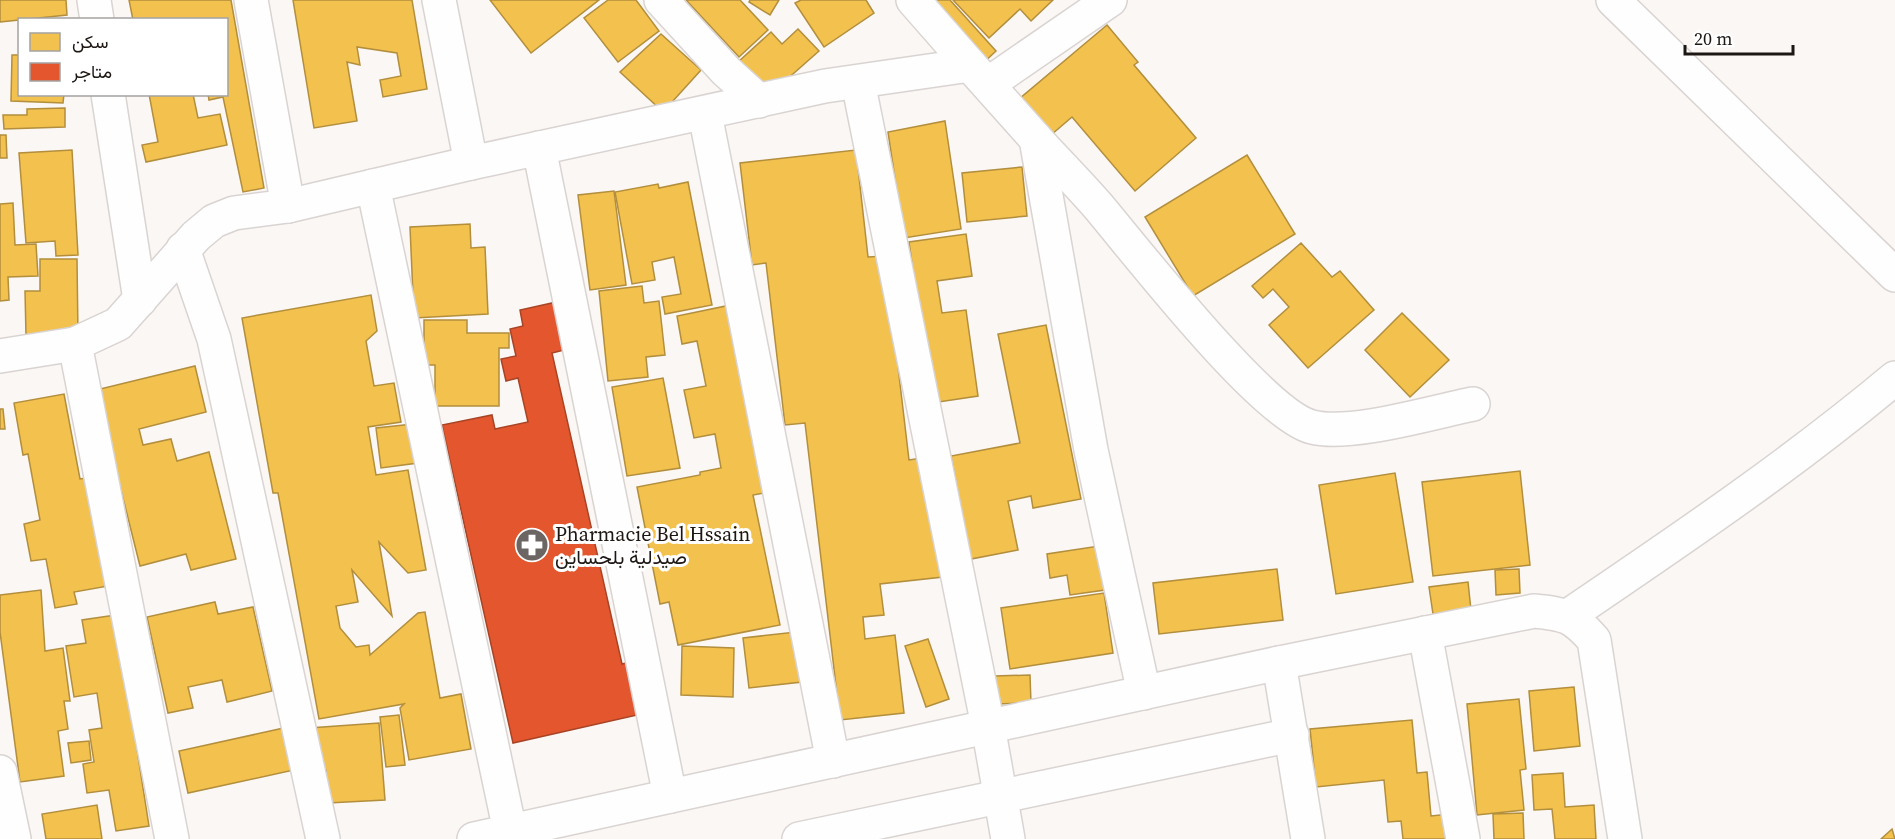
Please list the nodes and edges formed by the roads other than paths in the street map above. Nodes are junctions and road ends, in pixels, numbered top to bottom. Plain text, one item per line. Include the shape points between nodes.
1 (93, 0) edge
2 (250, 0) edge
3 (439, 0) edge
4 (661, 0) edge
5 (913, 0) edge
6 (1110, 0) edge
7 (1613, 0) edge
8 (97, 18) edge
9 (979, 75) junction
10 (858, 82) junction
11 (108, 96) edge
12 (759, 101) junction
13 (705, 114) junction
14 (1036, 139) junction
15 (539, 148) junction
16 (471, 163) junction
17 (373, 186) junction
18 (288, 206) junction
19 (183, 249) junction
20 (1895, 275) edge
21 (140, 300) junction
22 (75, 344) junction
23 (0, 356) edge
24 (1895, 378) edge
25 (1473, 404) dead end
26 (1568, 616) junction
27 (1425, 633) junction
28 (1279, 663) junction
29 (1144, 693) junction
30 (988, 726) junction
31 (1292, 735) junction
32 (833, 761) junction
33 (0, 772) edge
34 (670, 796) junction
35 (1002, 797) junction
36 (508, 835) edge
37 (14, 839) edge
38 (172, 839) edge
39 (323, 839) edge
40 (799, 839) edge
41 (1008, 839) edge
42 (1308, 839) edge
43 (1462, 839) edge
44 (1625, 839) edge

1 - 8 street
2 - 18 street
3 - 16 street
4 - 12 street
5 - 9 street
6 - 9 street
7 - 20 street
9 - 10 street
9 - 14 street
10 - 12 street
10 - 30 street
11 - 21 street
12 - 13 street
13 - 15 street
13 - 32 street
14 - 25 street via 1214,342 1251,381 1298,421 1312,427 1355,427
14 - 29 street via 1091,450
15 - 16 street
15 - 34 street
16 - 17 street
17 - 18 street
17 - 36 street
18 - 19 street via 234,213 214,221
19 - 21 street
19 - 39 street via 214,339
21 - 22 street via 118,324
22 - 23 street
22 - 38 street
24 - 26 street via 1831,432 1739,499
26 - 27 street via 1534,611
26 - 44 street via 1594,640
27 - 28 street
27 - 43 street
28 - 29 street
28 - 31 street
29 - 30 street
30 - 32 street
30 - 35 street
31 - 35 street
31 - 42 street
32 - 34 street
33 - 37 street
34 - 36 street
35 - 40 street
35 - 41 street

